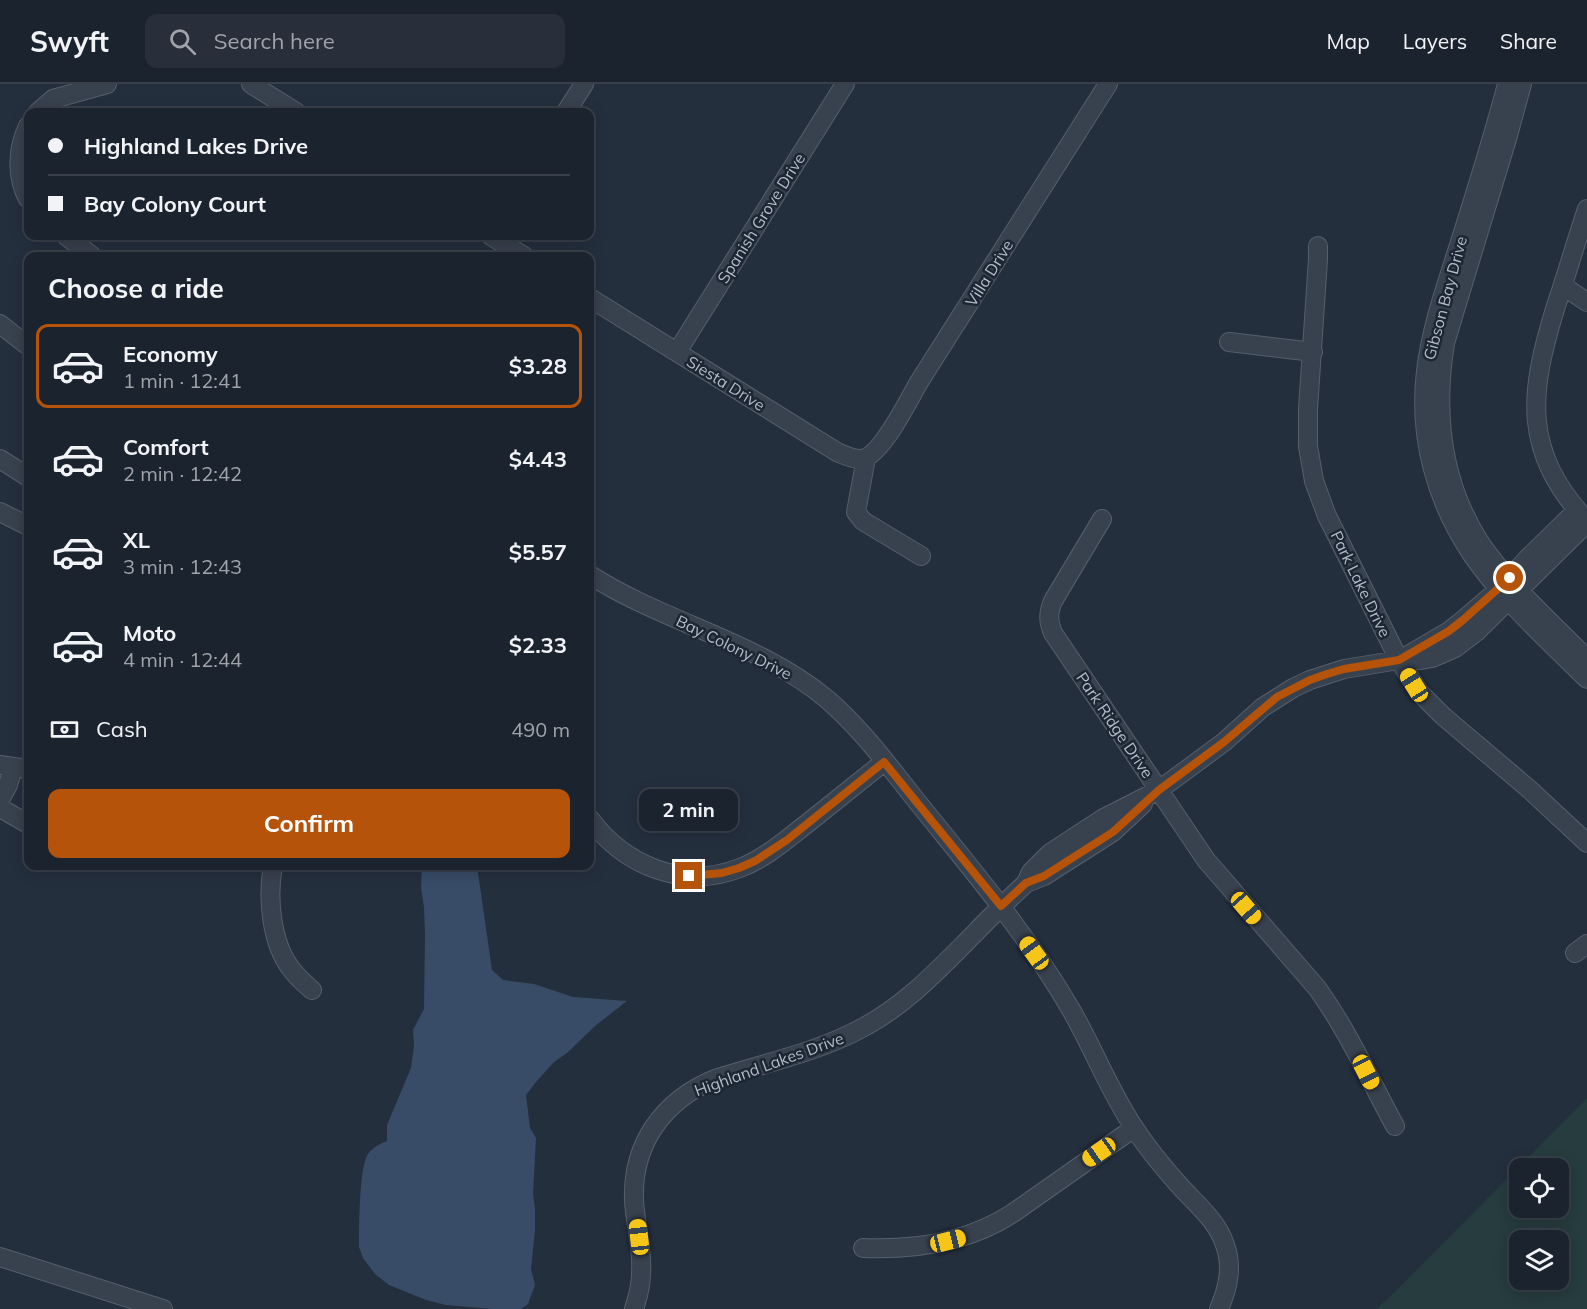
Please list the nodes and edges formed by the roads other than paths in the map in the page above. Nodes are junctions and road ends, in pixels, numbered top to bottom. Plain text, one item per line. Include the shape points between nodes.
1 (107, 84) edge
2 (251, 84) edge
3 (584, 84) edge
4 (845, 84) edge
5 (1108, 84) edge
6 (1507, 84) edge
7 (1522, 84) edge
8 (43, 108) edge
9 (290, 108) edge
10 (569, 108) edge
11 (24, 136) edge
12 (24, 191) edge
13 (1587, 209) edge
14 (71, 240) edge
15 (498, 240) edge
16 (1318, 246) dead end
17 (87, 252) edge
18 (517, 252) edge
19 (1563, 286) junction
20 (594, 300) edge
21 (1587, 302) edge
22 (0, 324) edge
23 (1229, 342) dead end
24 (24, 343) edge
25 (677, 352) junction
26 (1313, 352) junction
27 (866, 458) junction
28 (0, 459) edge
29 (24, 474) edge
30 (0, 512) edge
31 (1584, 518) edge
32 (1102, 519) dead end
33 (24, 524) edge
34 (921, 556) dead end
35 (594, 577) edge
36 (1509, 589) junction
37 (1587, 659) edge
38 (1399, 660) junction
39 (1587, 679) edge
40 (884, 762) junction
41 (14, 767) edge
42 (1159, 790) junction
43 (0, 800) edge
44 (0, 808) edge
45 (24, 822) edge
46 (594, 824) edge
47 (1587, 843) edge
48 (272, 870) edge
49 (1001, 906) junction
50 (312, 990) dead end
51 (1395, 1126) dead end
52 (1134, 1128) junction
53 (863, 1248) dead end
54 (0, 1257) edge
55 (163, 1309) edge
56 (634, 1309) edge
57 (1219, 1309) edge

1 - 8 street via 53,99
2 - 9 street
3 - 10 street
4 - 25 street, Spanish Grove Drive
5 - 27 street, Villa Drive via 892,428
6 - 36 street, Gibson Bay Drive via 1436,321 1426,372 1424,421 1439,491 1460,534 1473,555
7 - 36 street, Gibson Bay Drive via 1450,325 1439,397 1443,448 1456,497
11 - 12 street via 19,169
13 - 19 street
14 - 17 street
15 - 18 street
16 - 26 street, Park Lake Drive
19 - 21 street
19 - 31 street via 1540,362 1537,421 1551,473
20 - 25 street, Siesta Drive
22 - 24 street
23 - 26 street
25 - 27 street, Siesta Drive via 837,452
26 - 38 street, Park Lake Drive via 1307,428 1314,481 1327,516
27 - 34 street via 856,512 863,521
28 - 29 street
30 - 33 street
31 - 36 street, Highland Lakes Drive
32 - 42 street, Park Ridge Drive via 1053,601 1049,623
35 - 40 street, Bay Colony Drive via 794,676 846,717
36 - 37 street, Gibson Bay Drive
36 - 38 street, Highland Lakes Drive via 1476,632 1455,648 1432,658
36 - 39 street, Gibson Bay Drive
38 - 42 street, Highland Lakes Drive via 1344,669 1293,688 1263,707 1224,742
38 - 47 street, Park Lake Drive via 1430,704
40 - 46 street via 771,851 722,873 689,876 643,865 618,849
40 - 49 street, Bay Colony Drive
41 - 43 street
42 - 49 street, Highland Lakes Drive via 1113,832 1079,844 1044,876 1026,883
42 - 51 street, Park Ridge Drive via 1212,868 1329,1005
44 - 45 street
48 - 50 street via 271,908 278,941 290,968
49 - 52 street via 1071,1008
49 - 56 street, Highland Lakes Drive via 931,978 880,1018 825,1046 699,1086 670,1106 648,1136 636,1168 634,1202 641,1273
52 - 53 street via 998,1223 966,1237 931,1244
52 - 57 street via 1218,1229 1229,1261 1226,1293
54 - 55 street

